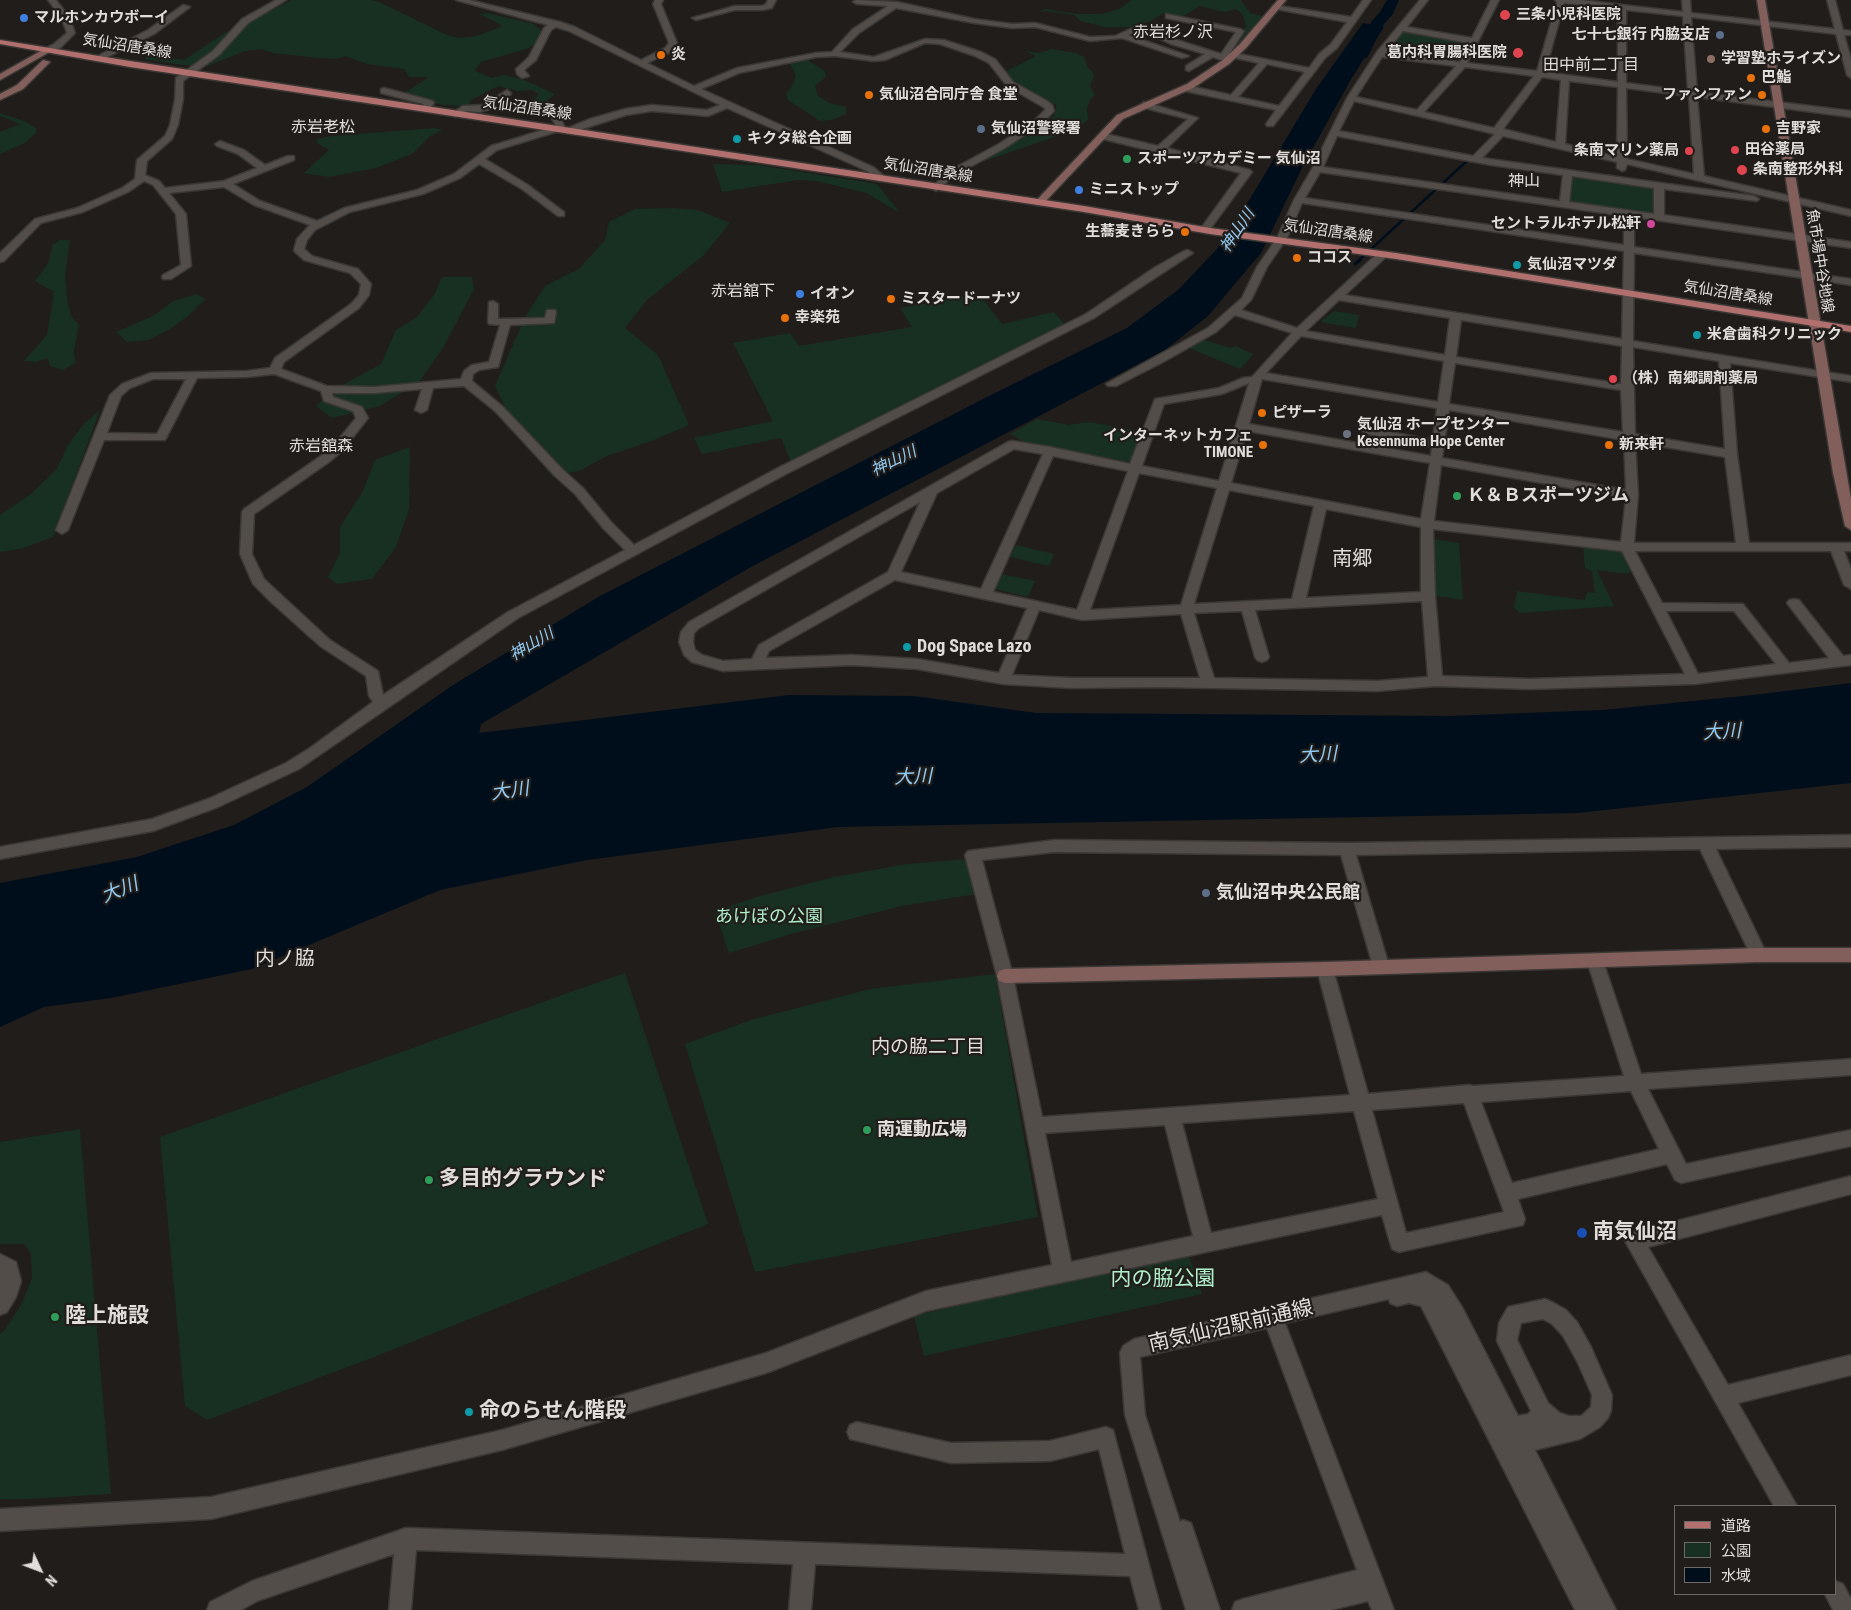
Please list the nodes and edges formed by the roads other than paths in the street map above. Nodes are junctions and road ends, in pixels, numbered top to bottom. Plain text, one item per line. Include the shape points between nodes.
1 (52, 0) edge
2 (282, 0) edge
3 (460, 0) edge
4 (659, 0) edge
5 (730, 0) edge
6 (772, 0) edge
7 (1367, 0) edge
8 (1424, 0) edge
9 (1495, 0) edge
10 (1560, 0) edge
11 (1686, 0) edge
12 (1760, 0) edge
13 (1831, 0) edge
14 (857, 2) dead end
15 (899, 2) edge
16 (1279, 4) edge
17 (186, 7) dead end
18 (1622, 7) junction
19 (721, 10) junction
20 (1687, 14) junction
21 (1169, 16) dead end
22 (696, 18) dead end
23 (762, 18) dead end
24 (1352, 20) junction
25 (1765, 23) junction
26 (557, 24) junction
27 (1401, 28) junction
28 (1135, 29) junction
29 (1168, 29) dead end
30 (1840, 31) junction
31 (1851, 33) edge
32 (1122, 36) junction
33 (1193, 38) dead end
34 (1474, 41) junction
35 (0, 42) edge
36 (49, 50) junction
37 (834, 54) junction
38 (1211, 54) junction
39 (1380, 54) junction
40 (1228, 55) junction
41 (1185, 56) dead end
42 (98, 58) junction
43 (1265, 61) junction
44 (46, 62) dead end
45 (640, 62) junction
46 (1462, 65) junction
47 (1188, 68) dead end
48 (1311, 71) junction
49 (190, 72) junction
50 (1540, 74) junction
51 (1851, 75) edge
52 (0, 76) edge
53 (526, 76) dead end
54 (1565, 78) junction
55 (1623, 85) junction
56 (694, 88) junction
57 (1185, 88) junction
58 (384, 91) dead end
59 (507, 93) dead end
60 (1694, 94) junction
61 (0, 98) edge
62 (1233, 98) junction
63 (1351, 98) junction
64 (1777, 104) junction
65 (726, 105) junction
66 (1144, 105) junction
67 (424, 109) junction
68 (1281, 109) junction
69 (553, 113) dead end
70 (1418, 113) junction
71 (455, 114) junction
72 (1851, 114) edge
73 (1270, 124) dead end
74 (564, 129) junction
75 (1500, 131) junction
76 (1333, 133) junction
77 (1102, 136) junction
78 (220, 144) dead end
79 (1560, 145) junction
80 (1160, 150) junction
81 (291, 158) dead end
82 (1475, 159) junction
83 (1623, 159) junction
84 (479, 160) junction
85 (263, 168) junction
86 (1317, 170) junction
87 (1568, 172) junction
88 (140, 176) junction
89 (1700, 176) junction
90 (882, 179) junction
91 (1621, 180) junction
92 (226, 184) junction
93 (1659, 185) junction
94 (936, 188) junction
95 (163, 191) junction
96 (1299, 200) junction
97 (1794, 202) junction
98 (1039, 203) junction
99 (1564, 204) junction
100 (1629, 212) junction
101 (1851, 213) edge
102 (562, 214) dead end
103 (1659, 217) junction
104 (318, 225) junction
105 (1209, 229) junction
106 (1801, 237) junction
107 (1276, 240) junction
108 (1851, 245) edge
109 (1629, 248) junction
110 (1188, 253) dead end
111 (1382, 255) junction
112 (0, 259) edge
113 (1806, 275) junction
114 (167, 277) dead end
115 (1851, 282) edge
116 (1628, 294) junction
117 (1338, 297) junction
118 (493, 304) dead end
119 (1233, 311) junction
120 (552, 312) dead end
121 (1456, 316) junction
122 (506, 322) junction
123 (1814, 322) junction
124 (1851, 329) edge
125 (1299, 332) junction
126 (1628, 343) junction
127 (1450, 359) junction
128 (1724, 359) junction
129 (275, 371) junction
130 (1824, 374) junction
131 (193, 375) junction
132 (1257, 377) junction
133 (1851, 379) edge
134 (466, 382) junction
135 (429, 384) junction
136 (1112, 384) dead end
137 (1627, 388) junction
138 (326, 389) junction
139 (1443, 405) junction
140 (421, 410) dead end
141 (1241, 426) junction
142 (1368, 431) dead end
143 (99, 436) junction
144 (1630, 437) junction
145 (1438, 444) junction
146 (1050, 452) junction
147 (1731, 454) junction
148 (1435, 461) junction
149 (1136, 468) junction
150 (1224, 486) junction
151 (931, 492) junction
152 (1632, 495) junction
153 (1321, 504) junction
154 (1427, 524) junction
155 (1851, 526) edge
156 (62, 530) dead end
157 (1627, 547) junction
158 (1836, 547) junction
159 (1851, 547) edge
160 (1744, 548) junction
161 (634, 551) junction
162 (893, 575) junction
163 (1851, 585) edge
164 (986, 593) junction
165 (1428, 596) junction
166 (1298, 603) junction
167 (1794, 603) dead end
168 (1035, 605) junction
169 (1246, 606) junction
170 (1657, 607) junction
171 (1186, 609) junction
172 (1082, 615) junction
173 (1262, 657) dead end
174 (1845, 661) edge
175 (756, 663) junction
176 (1786, 668) junction
177 (1004, 679) junction
178 (1694, 679) junction
179 (1435, 681) junction
180 (1209, 684) junction
181 (382, 703) junction
182 (1851, 841) edge
183 (1705, 843) junction
184 (1347, 849) junction
185 (0, 853) edge
186 (1759, 955) junction
187 (1851, 955) edge
188 (1595, 961) junction
189 (1380, 966) junction
190 (1325, 969) junction
191 (1005, 976) junction
192 (1851, 1066) edge
193 (1635, 1081) junction
194 (1469, 1093) junction
195 (1360, 1101) junction
196 (1170, 1116) junction
197 (1034, 1126) junction
198 (1851, 1138) edge
199 (1672, 1155) junction
200 (1851, 1185) edge
201 (1506, 1193) junction
202 (1389, 1204) junction
203 (1204, 1243) junction
204 (0, 1263) edge
205 (1064, 1272) junction
206 (0, 1305) edge
207 (1274, 1320) junction
208 (1851, 1366) edge
209 (1723, 1396) junction
210 (1541, 1410) junction
211 (1583, 1426) junction
212 (856, 1432) dead end
213 (1512, 1438) junction
214 (1785, 1505) edge
215 (0, 1520) edge
216 (406, 1539) junction
217 (804, 1554) junction
218 (1137, 1565) junction
219 (1373, 1583) junction
220 (1836, 1594) edge
221 (218, 1610) edge
222 (400, 1610) edge
223 (800, 1610) edge
224 (1150, 1610) edge
225 (1197, 1610) edge
226 (1208, 1610) edge
227 (1243, 1610) edge
228 (1287, 1610) edge
229 (1384, 1610) edge
230 (1587, 1610) edge
231 (1605, 1610) edge
232 (1845, 1610) edge

1 - 36 street via 65,18 70,33
2 - 49 street via 245,21 216,53
3 - 26 street
4 - 45 street via 656,4 674,43 668,50
5 - 19 street
6 - 19 street via 769,6 762,8
7 - 24 street
8 - 27 street
9 - 34 street
10 - 18 street
10 - 50 street
11 - 20 street
12 - 25 street, 魚市場中谷地線
13 - 30 street
14 - 15 street
15 - 32 street via 974,21 1034,25 1080,38
15 - 37 street via 856,31
16 - 24 street
16 - 40 street
17 - 42 street via 151,32
18 - 20 street
18 - 55 street
19 - 22 street
19 - 23 street via 720,13
20 - 25 street
20 - 60 street
21 - 40 street via 1240,31
24 - 48 street
25 - 30 street
25 - 64 street, 魚市場中谷地線
26 - 45 street
26 - 53 street via 548,29 533,58 520,69
27 - 34 street
27 - 39 street
28 - 29 street via 1147,24
28 - 32 street
28 - 38 street
30 - 31 street
30 - 51 street
32 - 41 street
33 - 40 street
34 - 46 street
35 - 36 main road, 気仙沼唐桑線
36 - 42 main road, 気仙沼唐桑線
36 - 52 street
37 - 56 street via 737,71
37 - 94 street via 874,59 917,42 941,42 992,61 1010,84 1049,107 1050,111 1038,122 952,173
38 - 40 street
38 - 47 street
39 - 46 street
39 - 63 street
40 - 43 street
40 - 57 street
42 - 49 main road, 気仙沼唐桑線
43 - 48 street
43 - 62 street
44 - 61 street via 20,88
45 - 56 street
46 - 50 street
46 - 70 street
48 - 68 street
49 - 67 main road, 気仙沼唐桑線
49 - 88 street via 179,80 177,111 169,137 142,160
50 - 54 street
50 - 75 street
54 - 55 street
54 - 79 street
55 - 60 street
55 - 83 street
56 - 65 street
57 - 62 street
57 - 66 street
58 - 67 street via 430,103
59 - 71 street via 487,107 466,108
60 - 64 street
60 - 89 street
62 - 68 street
63 - 70 street
63 - 76 street
64 - 72 street
64 - 97 street, 魚市場中谷地線
65 - 74 street via 708,113 652,108
65 - 90 street via 870,169
66 - 77 street via 1120,117
66 - 80 street via 1194,118
67 - 71 main road, 気仙沼唐桑線
68 - 73 street
69 - 74 street
70 - 75 street
71 - 74 main road, 気仙沼唐桑線
74 - 84 street via 494,148
74 - 90 main road, 気仙沼唐桑線
75 - 79 street
75 - 82 street
76 - 82 street
76 - 86 street
77 - 80 street
77 - 98 street
78 - 85 street via 240,152
79 - 83 street
80 - 105 street via 1247,172
81 - 85 street
82 - 87 street
83 - 89 street
83 - 91 street
84 - 102 street
84 - 104 street via 457,176 420,192 347,210
85 - 92 street
86 - 96 street
86 - 99 street
87 - 91 street
87 - 99 street
88 - 95 street via 156,183
88 - 112 street via 140,180 125,190 99,202 38,221
89 - 97 street
90 - 94 main road, 気仙沼唐桑線
91 - 93 street
92 - 95 street
92 - 104 street via 257,203
93 - 97 street
93 - 103 street
94 - 98 main road, 気仙沼唐桑線
95 - 114 street via 181,214 186,266
96 - 107 street
96 - 109 street
97 - 101 street
97 - 106 street, 魚市場中谷地線
98 - 105 main road, 気仙沼唐桑線
99 - 100 street
100 - 103 street
100 - 109 street
103 - 106 street
104 - 129 street via 302,239 299,250 308,258 354,271 366,284 364,295 356,306 279,360
105 - 107 main road, 気仙沼唐桑線
106 - 108 street
106 - 113 street, 魚市場中谷地線
107 - 111 main road, 気仙沼唐桑線
107 - 119 street via 1246,300
109 - 113 street
109 - 116 street
110 - 161 street via 1082,320 869,426
111 - 116 main road, 気仙沼唐桑線
111 - 117 street
113 - 115 street
113 - 123 street, 魚市場中谷地線
116 - 123 main road, 気仙沼唐桑線
116 - 126 street
117 - 121 street
117 - 125 street
118 - 122 street via 493,322
119 - 125 street
119 - 136 street via 1212,330
120 - 122 street via 550,321
121 - 126 street
121 - 127 street
122 - 134 street via 494,365 476,367 468,373
123 - 124 main road, 気仙沼唐桑線
123 - 130 street, 魚市場中谷地線
125 - 127 street
125 - 132 street
126 - 128 street
126 - 137 street
127 - 137 street
127 - 139 street
128 - 130 street
128 - 147 street
129 - 131 street
129 - 138 street
130 - 133 street
130 - 155 street, 魚市場中谷地線 via 1839,473
131 - 143 street via 151,376 126,386 116,395
131 - 143 street via 161,438
132 - 139 street
132 - 141 street
132 - 149 street via 1222,391 1159,401
134 - 135 street
134 - 161 street via 499,409
135 - 138 street via 375,390
135 - 140 street
137 - 144 street
138 - 181 street via 328,399 358,409 362,418 325,459 248,512 246,554 258,581 277,600 325,643 373,674 376,696
139 - 144 street
139 - 145 street
141 - 148 street
141 - 150 street
142 - 145 street
143 - 156 street
144 - 147 street
144 - 152 street
145 - 148 street
146 - 149 street
146 - 151 street via 1012,445
146 - 164 street
147 - 160 street
148 - 152 street
148 - 154 street
149 - 150 street
149 - 172 street
150 - 153 street
150 - 171 street
151 - 162 street
151 - 175 street via 694,625 688,632 689,652 697,659 723,666
152 - 157 street
153 - 154 street
153 - 166 street
154 - 157 street
154 - 165 street
157 - 160 street
157 - 170 street
158 - 159 street
158 - 160 street
158 - 163 street
161 - 181 street via 514,615
162 - 164 street
162 - 175 street via 764,648
164 - 168 street
165 - 166 street
165 - 179 street
166 - 169 street
167 - 174 street
168 - 172 street
168 - 177 street
169 - 171 street
169 - 173 street
170 - 176 street via 1738,607
170 - 178 street
171 - 172 street
171 - 180 street
174 - 176 street
175 - 177 street via 852,660 908,663
176 - 178 street
177 - 180 street
178 - 179 street via 1530,684
179 - 180 street via 1377,686
181 - 185 street via 293,766 213,803 153,825
182 - 183 street
183 - 184 street
183 - 186 street
184 - 189 street
184 - 191 street via 1056,846 973,855
186 - 187 street
186 - 188 street
188 - 189 street
188 - 193 street
189 - 190 street
190 - 191 street
190 - 195 street
191 - 197 street
192 - 193 street
193 - 194 street
193 - 199 street
194 - 195 street
194 - 201 street
195 - 196 street
195 - 202 street
196 - 197 street
196 - 203 street
197 - 205 street
198 - 199 street via 1681,1174
199 - 201 street
200 - 209 street via 1634,1241
201 - 202 street via 1516,1220 1399,1243
202 - 203 street
203 - 205 street
204 - 206 street via 9,1269 11,1280
205 - 215 street via 926,1301 766,1363 502,1440 211,1508
207 - 213 street, 南気仙沼駅前通線 via 1410,1293 1426,1298
207 - 219 street
207 - 225 street, 南気仙沼駅前通線 via 1134,1349 1130,1353 1135,1415
207 - 226 street, 南気仙沼駅前通線 via 1153,1352 1138,1362 1145,1417
208 - 209 street
209 - 214 street
210 - 211 street via 1554,1421
210 - 211 street via 1507,1342 1509,1322 1516,1314 1545,1310 1559,1317 1570,1329 1602,1396 1601,1411
210 - 213 street via 1539,1418
211 - 213 street via 1573,1432
212 - 218 street via 951,1452 1050,1451 1106,1437
213 - 230 street, 南気仙沼駅前通線
213 - 231 street, 南気仙沼駅前通線
216 - 217 street
216 - 221 street via 252,1592
216 - 222 street
217 - 218 street
217 - 223 street
218 - 224 street
219 - 227 street
219 - 228 street
219 - 229 street
220 - 232 street

